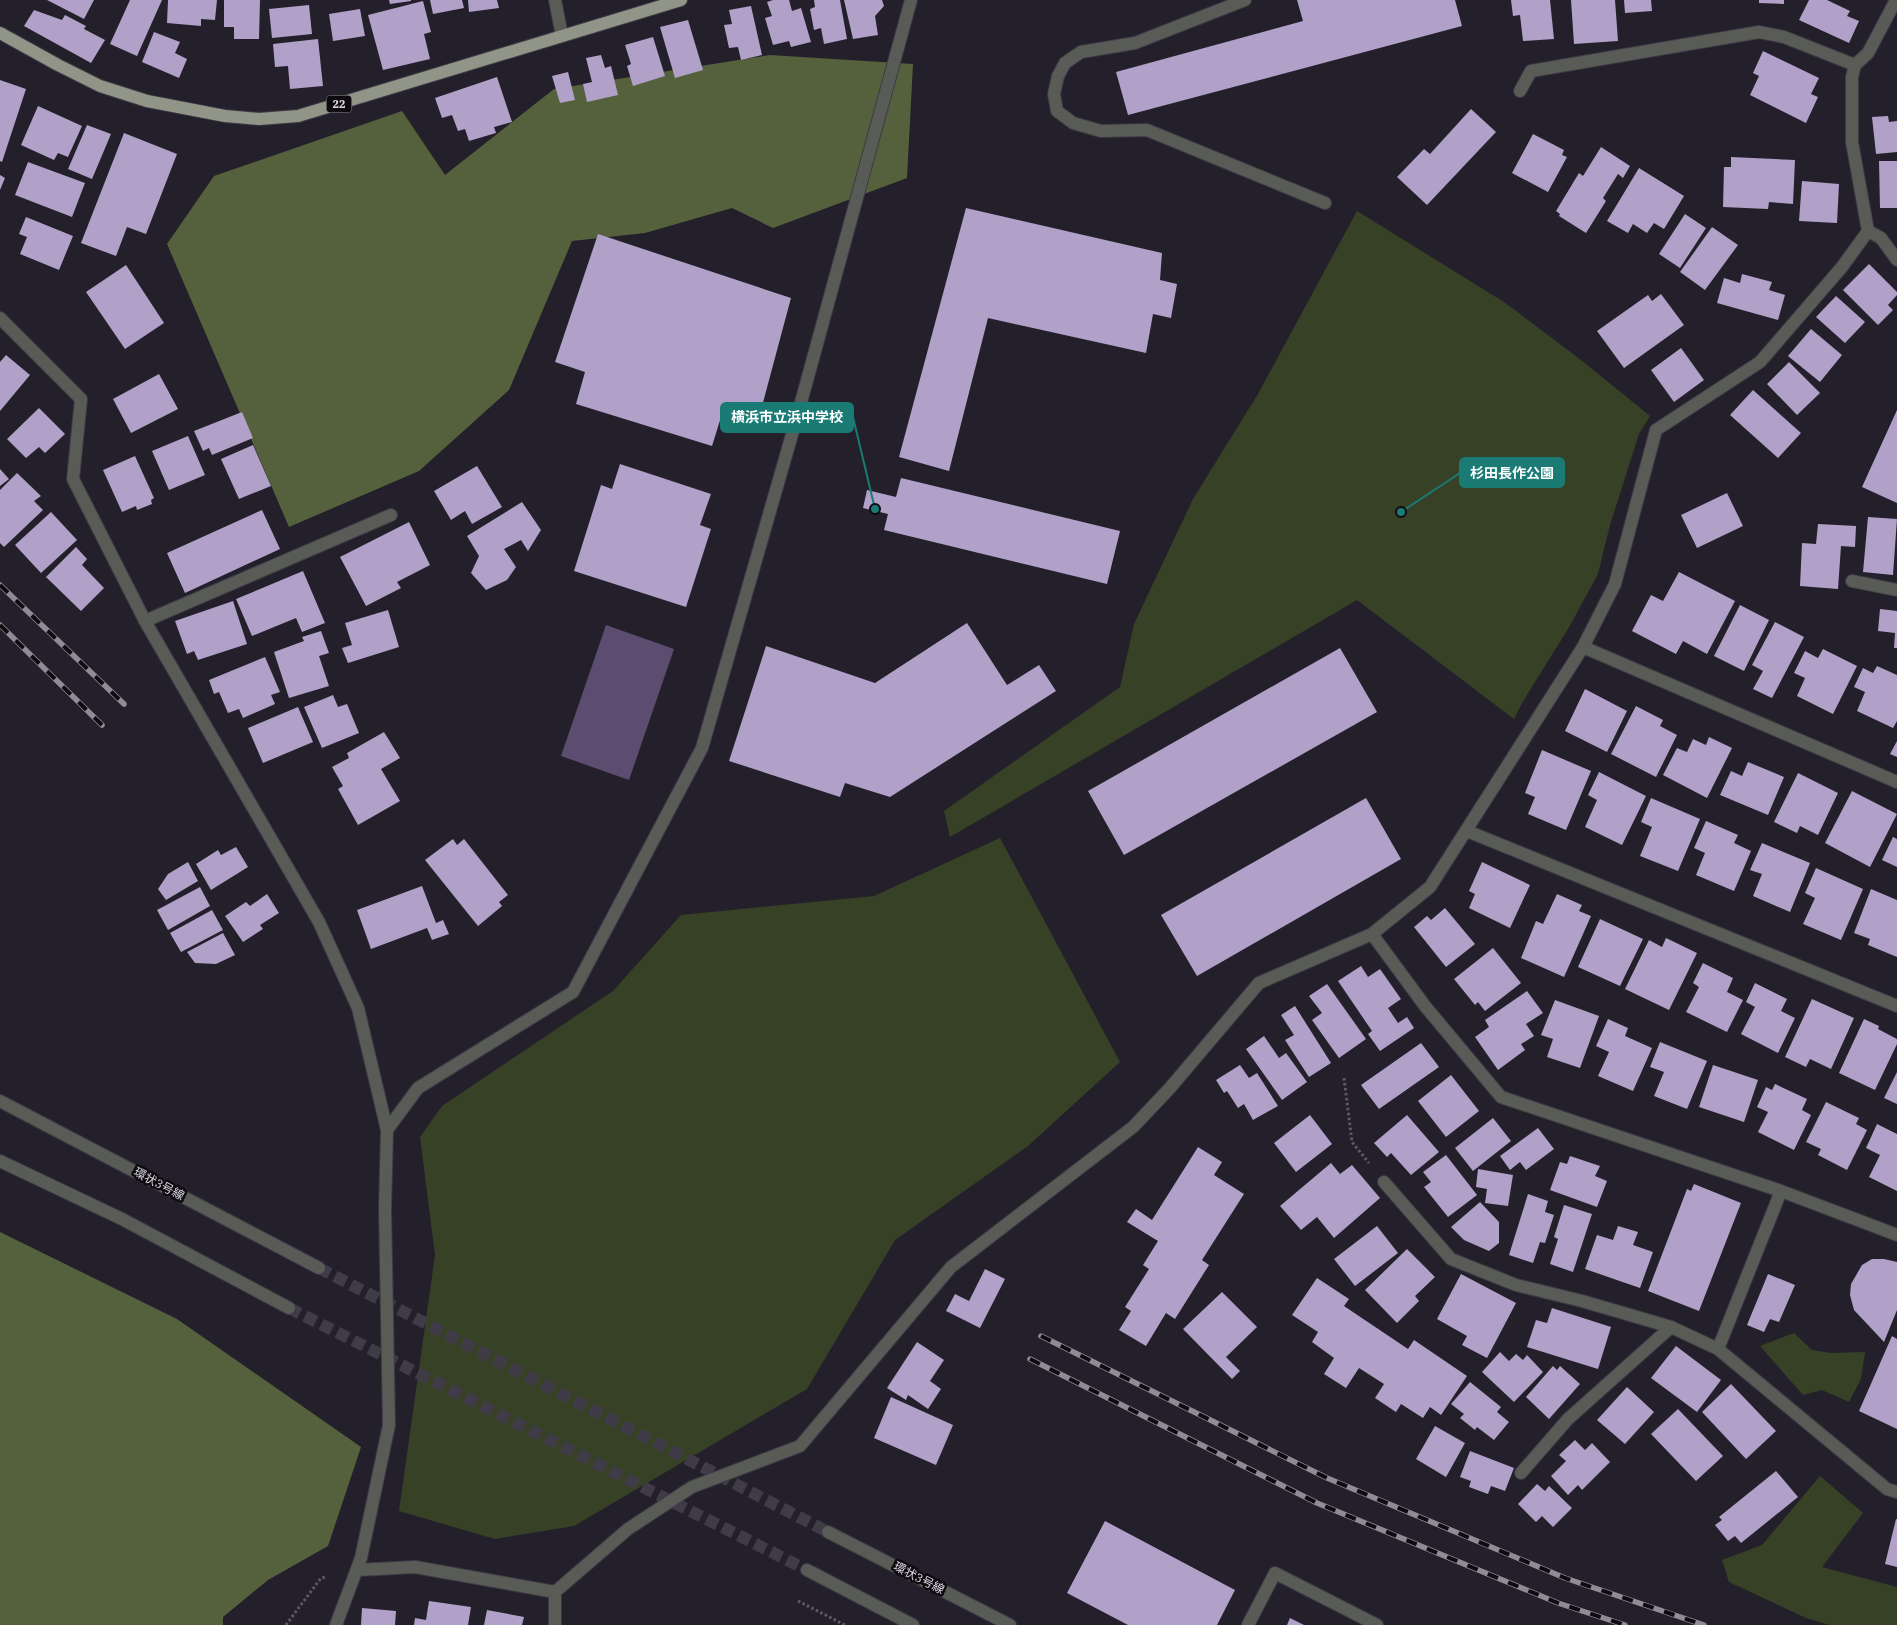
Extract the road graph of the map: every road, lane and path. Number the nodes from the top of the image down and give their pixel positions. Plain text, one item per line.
1 (555, 0) edge
2 (682, 0) edge
3 (911, 0) edge
4 (1245, 0) edge
5 (1896, 0) edge
6 (0, 33) edge
7 (562, 36) junction
8 (1856, 65) junction
9 (1520, 91) dead end
10 (1325, 203) dead end
11 (1868, 231) junction
12 (1897, 260) edge
13 (0, 318) edge
14 (391, 515) dead end
15 (1852, 580) dead end
16 (1897, 590) edge
17 (145, 621) junction
18 (1583, 647) junction
19 (1897, 782) edge
20 (1467, 831) junction
21 (1372, 934) junction
22 (1897, 1006) edge
23 (1344, 1078) dead end
24 (0, 1101) edge
25 (387, 1130) junction
26 (0, 1161) edge
27 (1384, 1182) joint
28 (1781, 1191) junction
29 (1897, 1235) edge
30 (319, 1268) tunnel mouth
31 (289, 1308) tunnel mouth
32 (1672, 1327) junction
33 (1718, 1349) junction
34 (1521, 1473) dead end
35 (1897, 1492) edge
36 (828, 1532) tunnel mouth
37 (357, 1570) junction
38 (808, 1570) tunnel mouth
39 (555, 1592) junction
40 (798, 1601) dead end
41 (286, 1625) edge
42 (336, 1625) edge
43 (554, 1625) edge
44 (845, 1625) edge
45 (913, 1625) edge
46 (1010, 1625) edge
47 (1248, 1625) edge
48 (1377, 1625) edge

1 - 7 street
2 - 7 main road, 22
3 - 25 street
4 - 10 street
5 - 8 street
6 - 7 main road, 22
8 - 9 street
8 - 11 street
11 - 12 street
11 - 18 street
13 - 17 street
14 - 17 street
15 - 16 street
17 - 25 street
18 - 19 street
18 - 20 street
20 - 21 street
20 - 22 street
21 - 28 street
21 - 39 street
23 - 27 path
24 - 30 street, 環状3号線
25 - 37 street
26 - 31 street
27 - 32 street
28 - 29 street
28 - 33 street
32 - 33 street
32 - 34 street
33 - 35 street
36 - 46 street, 環状3号線
37 - 39 street
37 - 41 path
37 - 42 street
38 - 45 street
39 - 43 street
40 - 44 path
47 - 48 street

